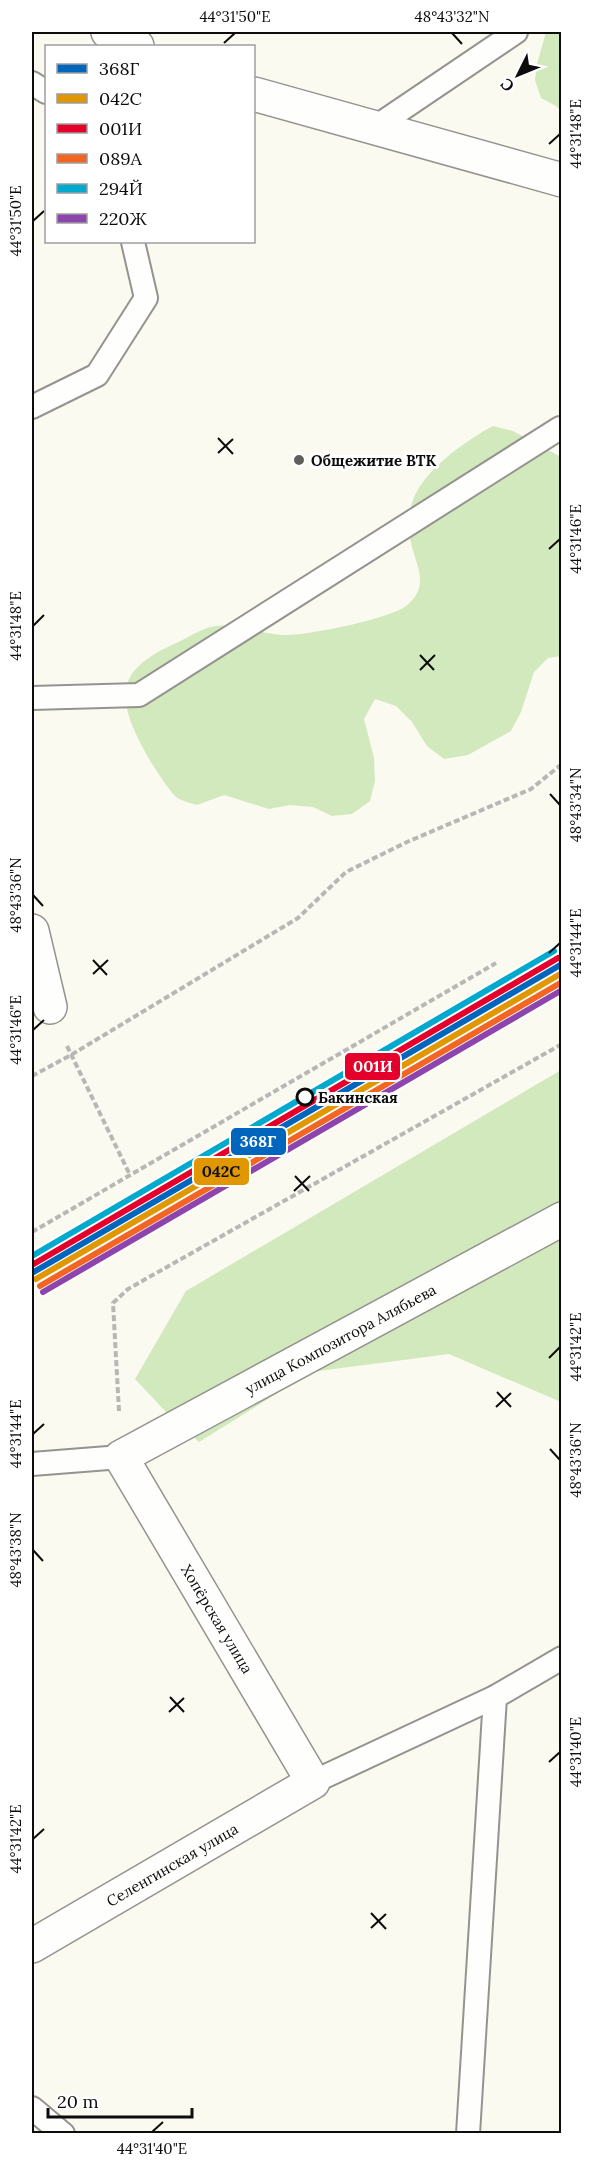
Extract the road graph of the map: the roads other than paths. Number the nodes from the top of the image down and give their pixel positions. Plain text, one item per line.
1 (108, 32) edge
2 (516, 32) edge
3 (135, 45) edge
4 (32, 82) edge
5 (45, 91) edge
6 (255, 94) edge
7 (374, 128) junction
8 (561, 180) edge
9 (133, 243) edge
10 (32, 407) edge
11 (560, 428) dead end
12 (32, 698) edge
13 (32, 932) edge
14 (50, 1007) dead end
15 (561, 1219) edge
16 (121, 1457) junction
17 (32, 1464) edge
18 (561, 1658) edge
19 (495, 1697) junction
20 (313, 1782) junction
21 (32, 1946) edge
22 (32, 2108) edge
23 (63, 2133) edge
24 (468, 2133) edge

1 - 3 street
2 - 7 lane
4 - 5 lane
6 - 7 street
7 - 8 street
9 - 10 lane
11 - 12 lane
13 - 14 street
15 - 16 street, улица Композитора Алябьева
16 - 17 lane
16 - 20 street, Хопёрская улица
18 - 19 lane
19 - 20 lane
19 - 24 lane
20 - 21 street, Селенгинская улица
22 - 23 lane

